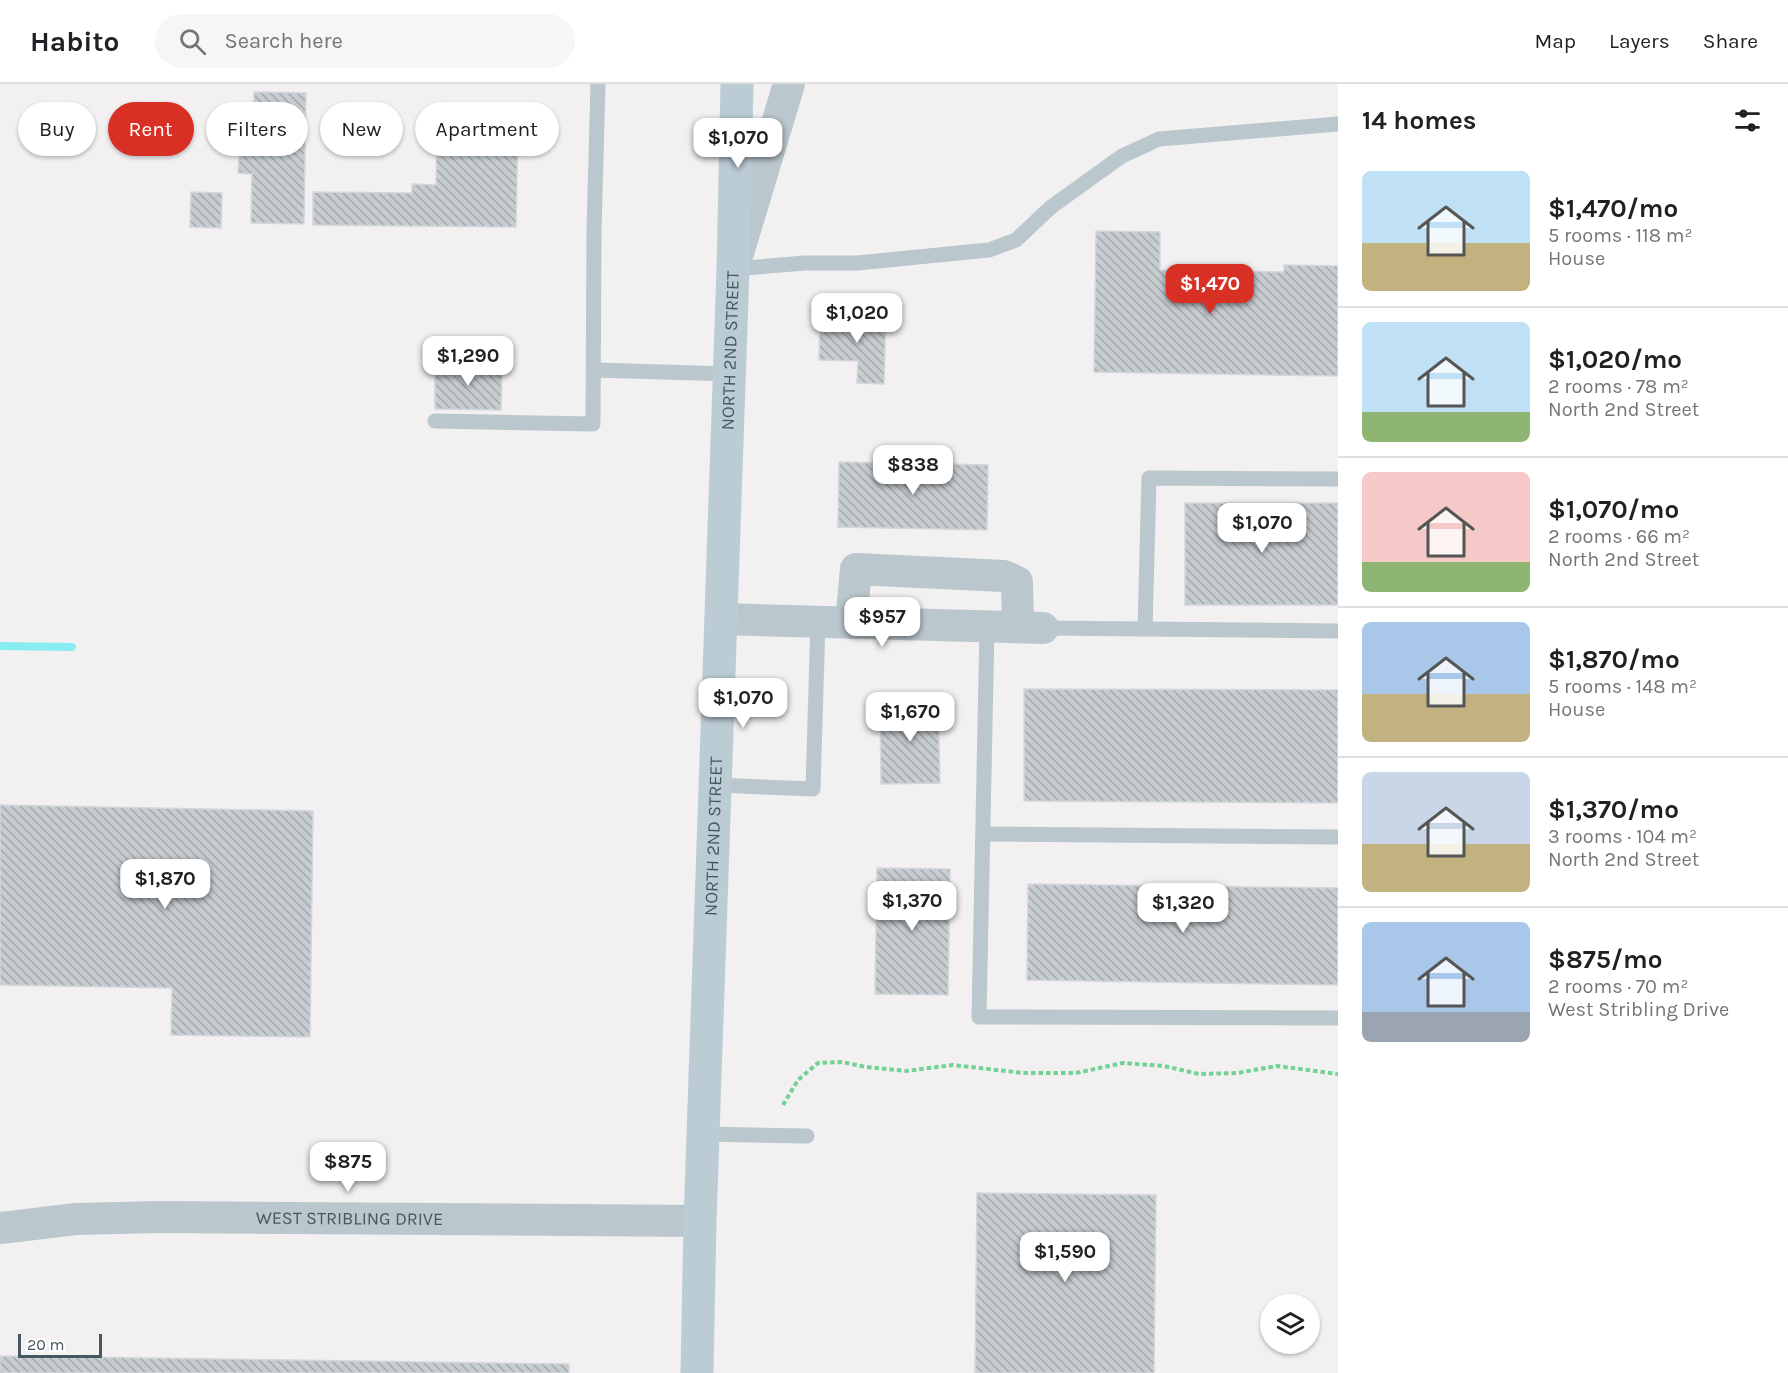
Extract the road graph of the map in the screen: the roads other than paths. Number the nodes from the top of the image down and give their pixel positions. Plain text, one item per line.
1 (598, 84) edge
2 (737, 84) edge
3 (789, 84) edge
4 (1338, 124) edge
5 (734, 269) junction
6 (594, 370) junction
7 (730, 374) junction
8 (435, 421) dead end
9 (1338, 479) edge
10 (722, 619) junction
11 (818, 621) junction
12 (851, 623) junction
13 (987, 627) junction
14 (1031, 628) junction
15 (1145, 629) junction
16 (1338, 631) edge
17 (716, 785) junction
18 (983, 834) junction
19 (1338, 837) edge
20 (1338, 1018) edge
21 (703, 1134) junction
22 (807, 1136) dead end
23 (700, 1221) junction
24 (0, 1228) edge
25 (697, 1373) edge

1 - 6 lane
2 - 5 main road, NORTH 2ND STREET
3 - 5 street
4 - 5 lane
5 - 7 main road, NORTH 2ND STREET
6 - 7 lane
6 - 8 lane
7 - 10 main road, NORTH 2ND STREET
9 - 15 lane
10 - 11 street
10 - 17 main road, NORTH 2ND STREET
11 - 12 street
11 - 17 lane
12 - 13 street
12 - 14 street
13 - 14 street
13 - 18 lane
14 - 15 lane
15 - 16 lane
17 - 21 main road, NORTH 2ND STREET
18 - 19 lane
18 - 20 lane
21 - 22 lane
21 - 23 main road, NORTH 2ND STREET
23 - 24 street, WEST STRIBLING DRIVE
23 - 25 main road, NORTH 2ND STREET

